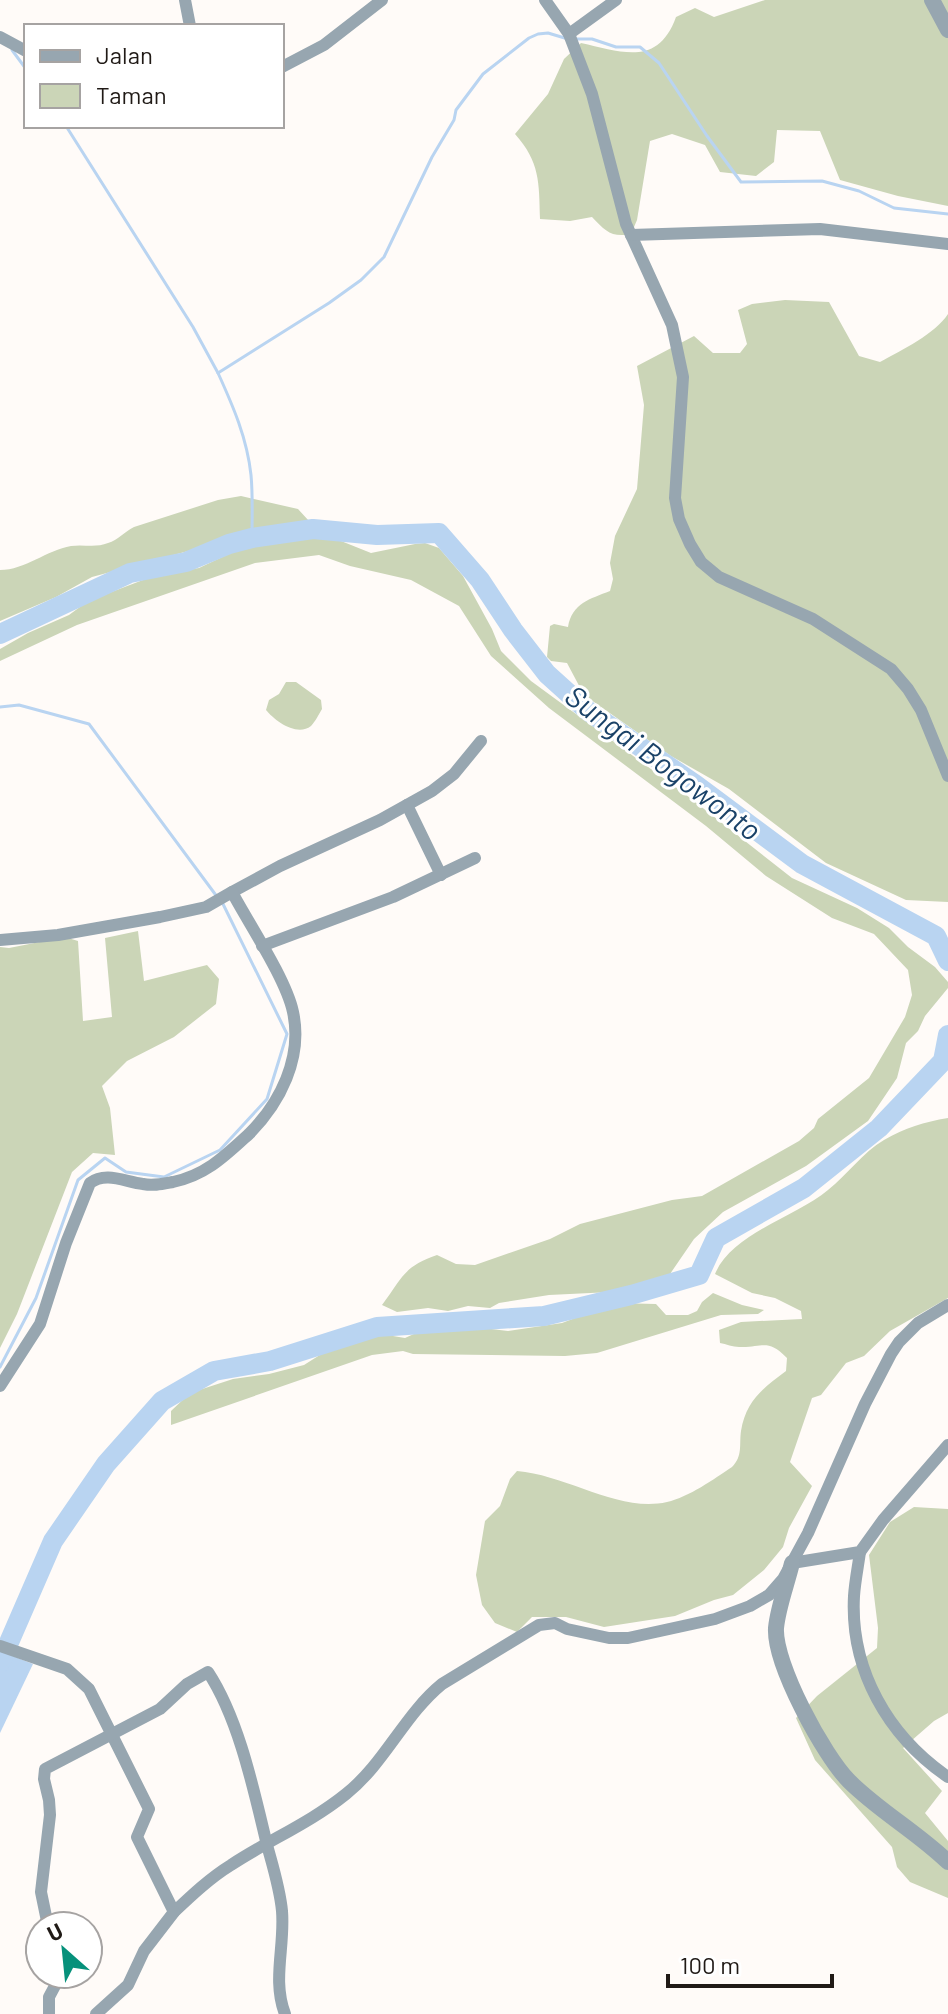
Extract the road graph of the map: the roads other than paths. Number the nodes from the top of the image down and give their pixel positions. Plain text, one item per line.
1 (185, 0) edge
2 (382, 0) edge
3 (545, 0) edge
4 (616, 0) edge
5 (932, 0) edge
6 (190, 24) edge
7 (948, 30) edge
8 (571, 39) junction
9 (4, 40) edge
10 (24, 50) edge
11 (284, 66) edge
12 (631, 235) junction
13 (948, 244) edge
14 (481, 741) dead end
15 (948, 776) edge
16 (407, 805) junction
17 (475, 858) dead end
18 (441, 875) junction
19 (229, 894) junction
20 (0, 940) edge
21 (262, 946) junction
22 (948, 1305) edge
23 (0, 1386) edge
24 (948, 1445) edge
25 (860, 1552) junction
26 (797, 1563) junction
27 (0, 1646) edge
28 (113, 1735) junction
29 (948, 1777) edge
30 (267, 1843) junction
31 (948, 1862) edge
32 (45, 1910) edge
33 (174, 1912) junction
34 (53, 1990) edge
35 (49, 2014) edge
36 (96, 2014) edge
37 (285, 2014) edge

1 - 6 street
2 - 11 street
3 - 8 street
4 - 8 street
5 - 7 street
8 - 12 street
9 - 10 street
12 - 13 street
12 - 15 street
14 - 16 street
16 - 18 street
16 - 19 street
17 - 18 street
18 - 21 street
19 - 20 street
19 - 21 street
21 - 23 street
22 - 26 street
24 - 25 street
25 - 26 street
25 - 29 street
26 - 30 street
26 - 31 street
27 - 28 street
28 - 30 street
28 - 32 street
28 - 33 street
30 - 33 street
30 - 37 street
33 - 36 street
34 - 35 street

